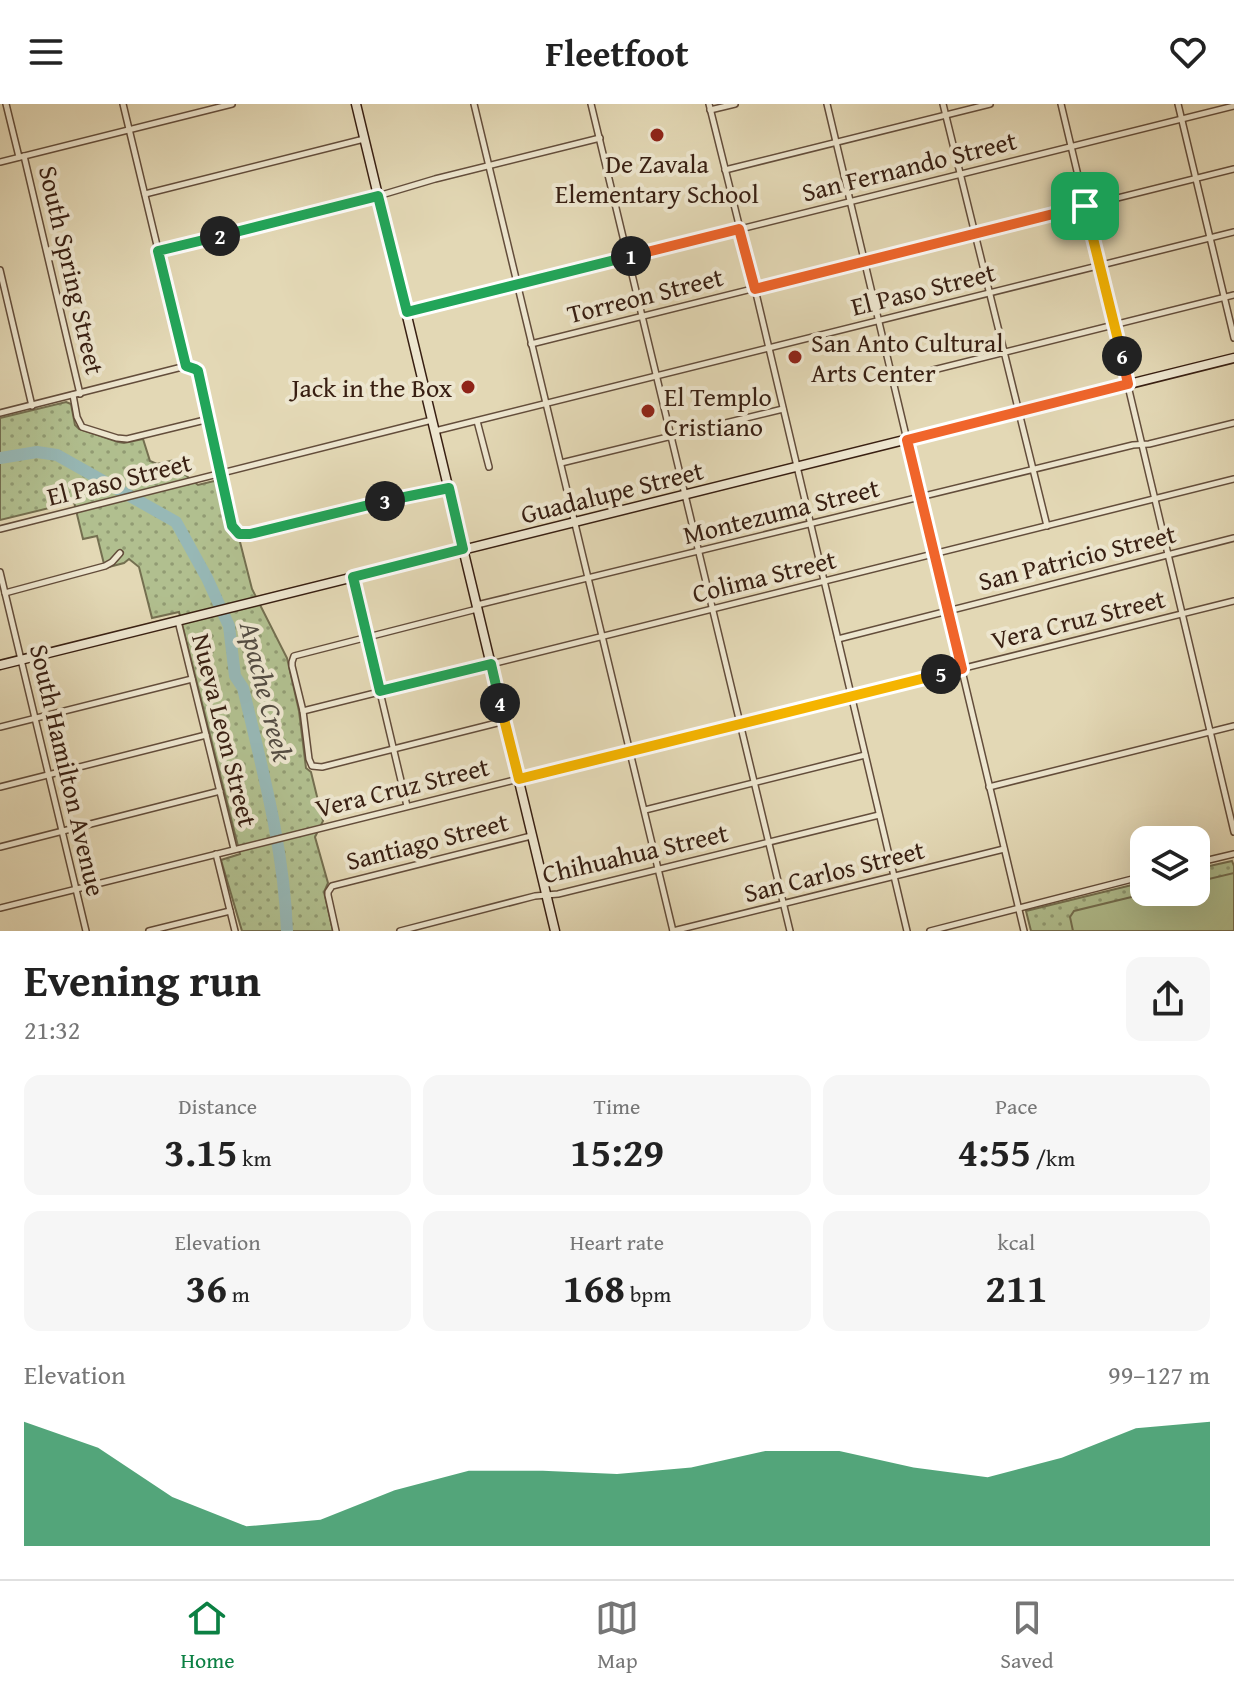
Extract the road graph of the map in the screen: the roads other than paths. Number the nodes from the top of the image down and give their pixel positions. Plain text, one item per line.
1 (6, 104) edge
2 (123, 104) edge
3 (232, 104) edge
4 (356, 104) edge
5 (474, 104) edge
6 (591, 104) edge
7 (735, 104) edge
8 (827, 104) edge
9 (943, 104) edge
10 (990, 104) edge
11 (1061, 104) edge
12 (1178, 104) edge
13 (1234, 106) edge
14 (709, 107) edge
15 (946, 115) junction
16 (1182, 119) junction
17 (129, 130) junction
18 (600, 138) junction
19 (364, 139) junction
20 (835, 141) junction
21 (1071, 146) junction
22 (21, 157) junction
23 (0, 162) edge
24 (490, 166) junction
25 (725, 168) junction
26 (1234, 169) edge
27 (960, 174) junction
28 (1196, 178) junction
29 (145, 194) junction
30 (378, 196) junction
31 (850, 201) junction
32 (1085, 206) junction
33 (739, 229) junction
34 (1234, 232) edge
35 (975, 233) junction
36 (1210, 238) junction
37 (158, 251) junction
38 (628, 256) junction
39 (864, 261) junction
40 (1100, 265) junction
41 (0, 270) edge
42 (518, 284) junction
43 (755, 289) junction
44 (989, 293) junction
45 (1234, 295) edge
46 (1224, 297) junction
47 (407, 312) junction
48 (642, 317) junction
49 (878, 321) junction
50 (1114, 325) junction
51 (1234, 338) edge
52 (531, 344) junction
53 (768, 348) junction
54 (1004, 353) junction
55 (1234, 359) edge
56 (186, 366) junction
57 (657, 376) junction
58 (893, 380) junction
59 (1128, 384) junction
60 (77, 394) junction
61 (546, 403) junction
62 (32, 406) junction
63 (783, 409) junction
64 (1018, 412) junction
65 (0, 413) edge
66 (209, 419) junction
67 (433, 419) junction
68 (477, 421) junction
69 (1234, 423) edge
70 (435, 431) junction
71 (671, 436) junction
72 (907, 440) junction
73 (1142, 444) junction
74 (561, 463) junction
75 (489, 467) dead end
76 (797, 467) junction
77 (1031, 469) junction
78 (221, 474) junction
79 (1234, 479) edge
80 (449, 488) junction
81 (686, 494) junction
82 (921, 497) junction
83 (1156, 499) junction
84 (575, 522) junction
85 (810, 524) junction
86 (1047, 527) junction
87 (0, 529) edge
88 (1234, 538) edge
89 (463, 549) junction
90 (699, 552) junction
91 (120, 553) dead end
92 (935, 554) junction
93 (1169, 554) junction
94 (0, 572) edge
95 (353, 577) junction
96 (589, 579) junction
97 (824, 582) junction
98 (5, 593) junction
99 (1234, 601) edge
100 (4, 602) edge
101 (477, 607) junction
102 (713, 609) junction
103 (948, 611) junction
104 (1183, 614) junction
105 (178, 621) junction
106 (367, 636) junction
107 (603, 636) junction
108 (838, 639) junction
109 (21, 660) junction
110 (491, 664) junction
111 (0, 665) edge
112 (962, 669) junction
113 (192, 679) junction
114 (380, 691) junction
115 (851, 696) junction
116 (303, 711) junction
117 (35, 718) junction
118 (505, 721) junction
119 (740, 724) junction
120 (1234, 726) edge
121 (0, 727) edge
122 (1209, 732) junction
123 (206, 735) junction
124 (394, 749) junction
125 (630, 751) junction
126 (865, 755) junction
127 (48, 775) junction
128 (519, 779) junction
129 (755, 783) junction
130 (0, 787) edge
131 (989, 787) junction
132 (220, 791) junction
133 (407, 806) junction
134 (644, 810) junction
135 (879, 815) junction
136 (62, 831) junction
137 (1234, 832) edge
138 (532, 835) junction
139 (769, 843) junction
140 (0, 847) edge
141 (234, 849) junction
142 (1004, 849) junction
143 (216, 854) junction
144 (1234, 854) edge
145 (1210, 860) edge
146 (659, 871) junction
147 (894, 876) junction
148 (1130, 880) edge
149 (76, 889) junction
150 (547, 895) junction
151 (783, 904) junction
152 (0, 908) edge
153 (1019, 908) junction
154 (230, 911) junction
155 (86, 931) edge
156 (149, 931) edge
157 (235, 931) edge
158 (336, 931) edge
159 (400, 931) edge
160 (555, 931) edge
161 (673, 931) edge
162 (790, 931) edge
163 (907, 931) edge
164 (930, 931) edge
165 (1024, 931) edge

1 - 22 street, South Spring Street
2 - 17 street
3 - 17 street
4 - 19 main road
5 - 24 street
6 - 18 street
7 - 14 street
8 - 20 street
9 - 15 street
10 - 15 street
11 - 21 street
12 - 16 street
13 - 16 street, San Fernando Street
14 - 25 street
15 - 20 street
15 - 27 street
16 - 21 street, San Fernando Street
16 - 28 street
17 - 22 street
17 - 29 street
18 - 24 street
18 - 38 street
19 - 29 street
19 - 30 main road
20 - 25 street
20 - 31 street
21 - 27 street, San Fernando Street
21 - 32 street
22 - 23 street
22 - 60 street, South Spring Street
24 - 30 street
24 - 42 street
25 - 33 street
26 - 28 street, Torreon Street
27 - 31 street, San Fernando Street
27 - 35 street
28 - 32 street, Torreon Street
28 - 36 street
29 - 37 street
30 - 37 street
30 - 47 main road
31 - 33 street, San Fernando Street
31 - 39 street
32 - 35 street, Torreon Street
32 - 40 street
33 - 38 street, San Fernando Street
33 - 43 street
34 - 36 street, El Paso Street
35 - 39 street, Torreon Street
35 - 44 street
36 - 40 street, El Paso Street
36 - 46 street
37 - 56 street
38 - 42 street, San Fernando Street
38 - 48 street
39 - 43 street, Torreon Street
39 - 49 street
40 - 44 street, El Paso Street
40 - 50 street
41 - 62 street
42 - 47 street, San Fernando Street
42 - 52 street
43 - 48 street, Torreon Street
43 - 53 street
44 - 49 street, El Paso Street
44 - 54 street
45 - 46 street
46 - 50 street
46 - 51 street
47 - 67 main road
48 - 52 street, Torreon Street
48 - 57 street
49 - 53 street, El Paso Street
49 - 58 street
50 - 54 street
50 - 59 street
52 - 61 street
53 - 57 street, El Paso Street
53 - 63 street
54 - 58 street
54 - 64 street
55 - 59 main road, Guadalupe Street
56 - 60 street
56 - 66 street
57 - 61 street, El Paso Street
57 - 71 street
58 - 72 street
59 - 64 main road, Guadalupe Street
59 - 73 street
60 - 62 street
60 - 66 street, South Spring Street
61 - 68 street, El Paso Street
61 - 74 street
62 - 65 street
63 - 71 street
63 - 76 street
64 - 72 main road, Guadalupe Street
64 - 77 street
66 - 78 street
67 - 70 main road
67 - 78 street, El Paso Street
68 - 70 street, El Paso Street
68 - 75 street
69 - 73 street, Montezuma Street
70 - 80 main road
71 - 74 street
71 - 81 street
72 - 76 main road, Guadalupe Street
72 - 82 street
73 - 77 street, Montezuma Street
73 - 83 street
74 - 84 street
76 - 81 main road, Guadalupe Street
76 - 85 street
77 - 82 street, Montezuma Street
77 - 86 street
78 - 80 street
78 - 87 street, El Paso Street
79 - 83 street, Colima Street
80 - 89 main road
81 - 84 main road, Guadalupe Street
81 - 90 street
82 - 85 street, Montezuma Street
82 - 92 street
83 - 86 street, Colima Street
83 - 93 street
84 - 89 main road, Guadalupe Street
84 - 96 street
85 - 90 street, Montezuma Street
85 - 97 street
86 - 92 street, Colima Street
88 - 93 street, San Patricio Street
89 - 95 main road, Guadalupe Street
89 - 101 main road
90 - 96 street, Montezuma Street
90 - 102 street
91 - 98 street
92 - 97 street, Colima Street
92 - 103 street
93 - 103 street, San Patricio Street
93 - 104 street
94 - 98 street, South Hamilton Avenue
95 - 105 main road, Guadalupe Street
95 - 106 street
96 - 101 street, Montezuma Street
96 - 107 street
97 - 102 street, Colima Street
97 - 108 street
98 - 100 street, South Hamilton Avenue
99 - 104 street, Vera Cruz Street
100 - 109 street, South Hamilton Avenue
101 - 106 street, Montezuma Street
101 - 110 main road
102 - 107 street, Colima Street
102 - 119 street
103 - 108 street, San Patricio Street
103 - 112 street
104 - 112 street, Vera Cruz Street
104 - 122 street
105 - 109 main road, Guadalupe Street
105 - 113 street, Nueva Leon Street
106 - 114 street
106 - 116 street, Montezuma Street
107 - 110 street, Colima Street
107 - 125 street
108 - 115 street
109 - 111 main road, Guadalupe Street
109 - 117 street, South Hamilton Avenue
110 - 114 street, Colima Street
110 - 118 main road
112 - 115 street, Vera Cruz Street
112 - 131 street
113 - 117 street
113 - 123 street, Nueva Leon Street
114 - 116 street, Colima Street
114 - 124 street
115 - 119 street, Vera Cruz Street
115 - 126 street
116 - 124 street
117 - 121 street
117 - 127 street, South Hamilton Avenue
118 - 124 street
118 - 128 main road
119 - 125 street, Vera Cruz Street
119 - 129 street
120 - 122 street
122 - 131 street
122 - 137 street
123 - 127 street
123 - 132 street, Nueva Leon Street
124 - 133 street
125 - 128 street, Vera Cruz Street
125 - 134 street
126 - 129 street
126 - 135 street
127 - 130 street
127 - 136 street, South Hamilton Avenue
128 - 133 street, Vera Cruz Street
128 - 138 main road
129 - 134 street
129 - 139 street
131 - 142 street
132 - 136 street
132 - 141 street, Nueva Leon Street
133 - 141 street, Vera Cruz Street
134 - 146 street
135 - 139 street, Chihuahua Street
135 - 147 street
136 - 140 street
136 - 149 street, South Hamilton Avenue
138 - 150 main road
138 - 158 street, Santiago Street
139 - 146 street, Chihuahua Street
139 - 151 street
141 - 143 street, Vera Cruz Street
142 - 147 street, San Carlos Street
142 - 153 street
143 - 149 street, Vera Cruz Street
143 - 154 street
144 - 145 street
146 - 150 street, Chihuahua Street
146 - 161 street
147 - 151 street, San Carlos Street
147 - 163 street
148 - 153 street
149 - 152 street, Vera Cruz Street
149 - 155 street, South Hamilton Avenue
150 - 159 street, Chihuahua Street
150 - 160 main road
151 - 161 street, San Carlos Street
151 - 162 street
153 - 164 street
153 - 165 street
154 - 156 street
154 - 157 street

